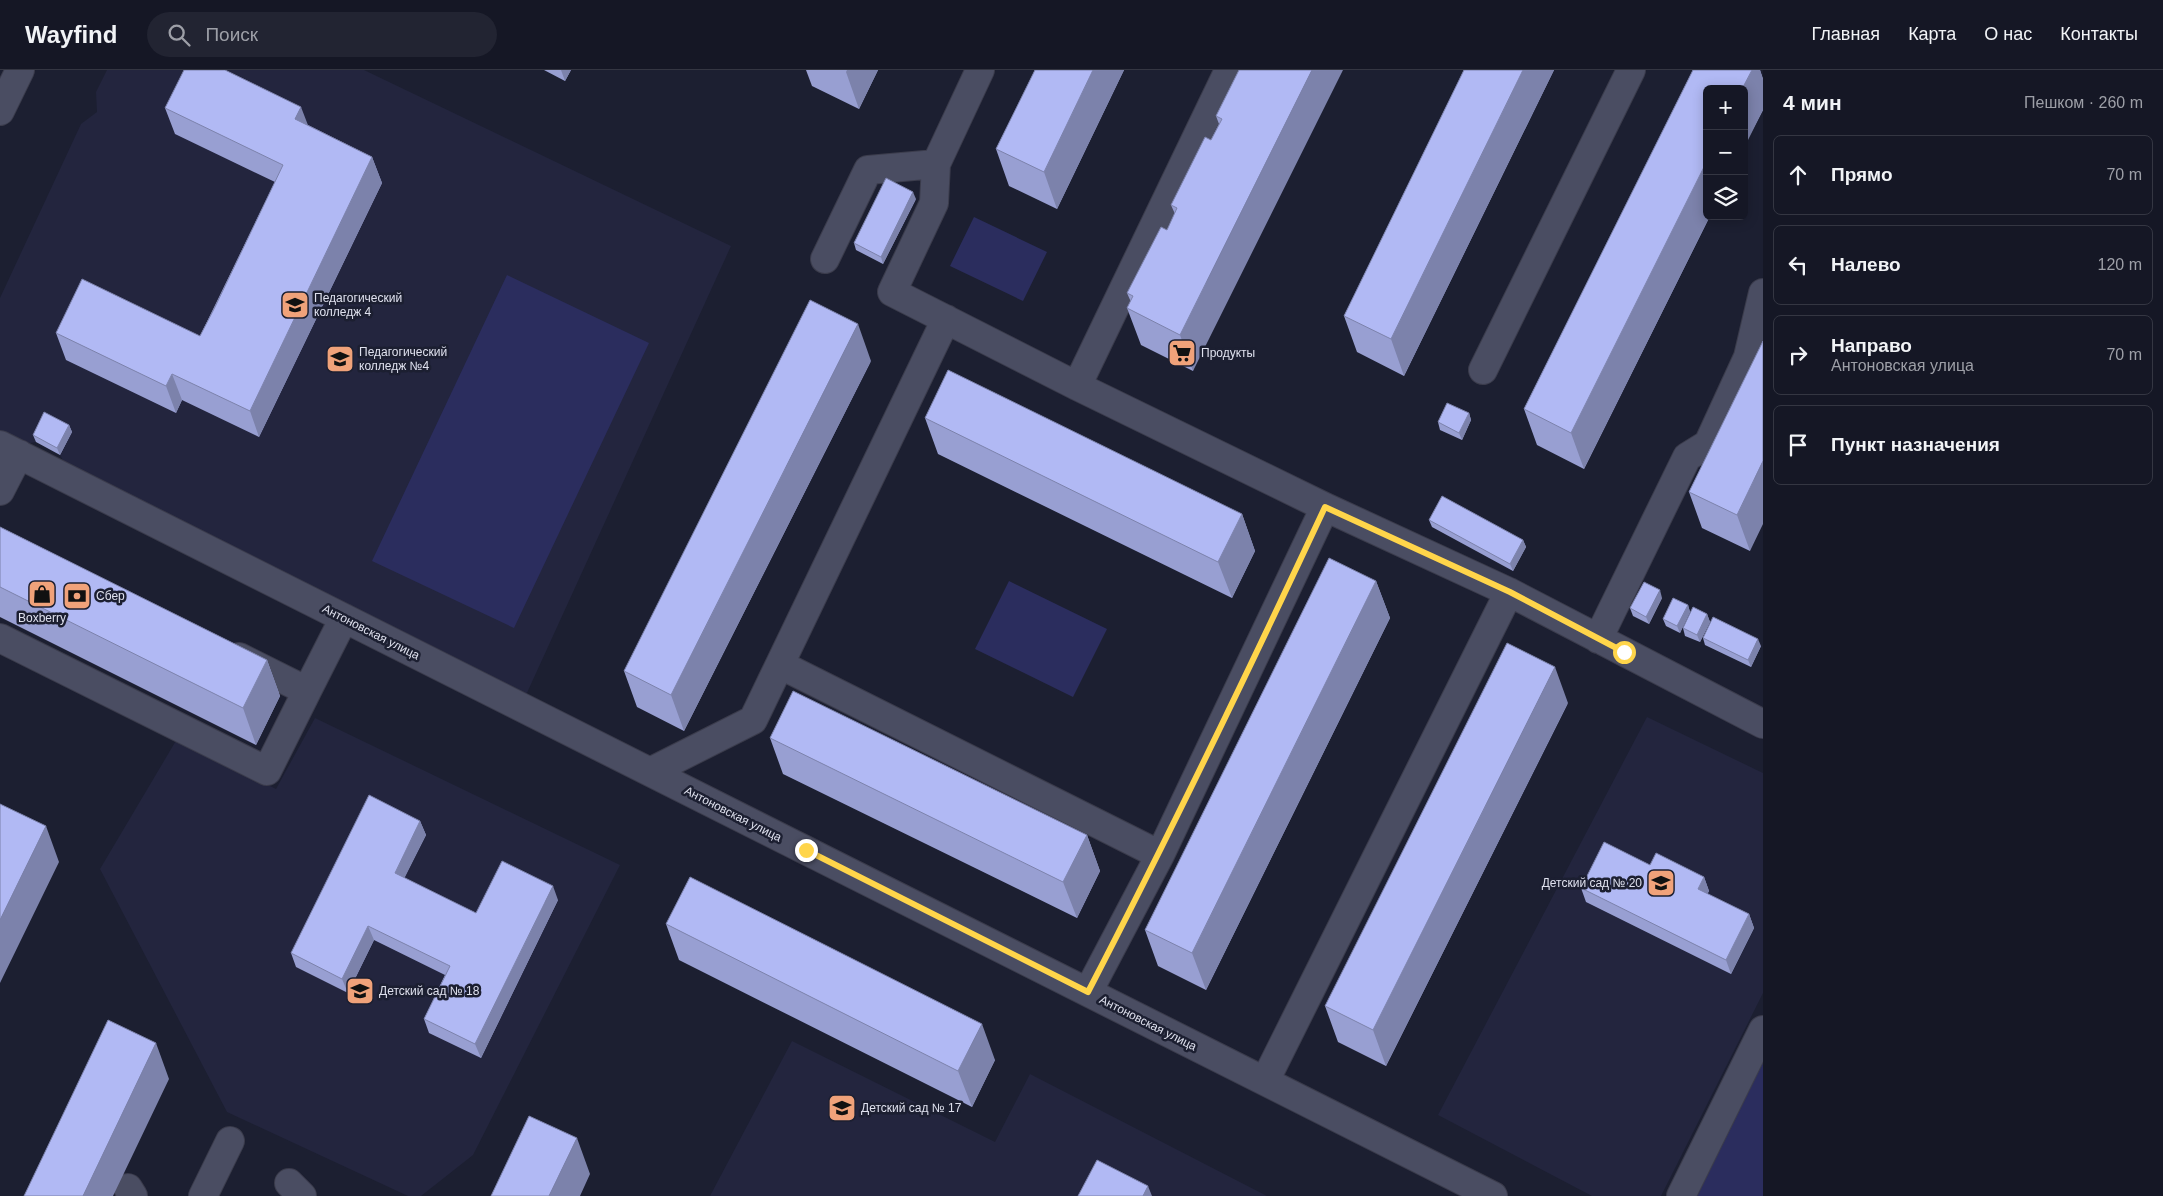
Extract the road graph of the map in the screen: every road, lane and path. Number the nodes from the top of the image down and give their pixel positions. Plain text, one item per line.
1 (20, 70) edge
2 (980, 70) edge
3 (1229, 70) edge
4 (1631, 70) edge
5 (0, 111) edge
6 (936, 164) junction
7 (825, 259) dead end
8 (1763, 293) edge
9 (946, 319) junction
10 (1483, 370) dead end
11 (1077, 386) junction
12 (9, 449) edge
13 (0, 491) edge
14 (1325, 507) junction
15 (1510, 592) junction
16 (344, 618) junction
17 (0, 638) edge
18 (1598, 638) junction
19 (219, 648) edge
20 (781, 666) junction
21 (307, 691) junction
22 (1761, 717) edge
23 (650, 772) junction
24 (1160, 855) junction
25 (1088, 992) junction
26 (1763, 1030) edge
27 (1265, 1082) junction
28 (230, 1141) dead end
29 (204, 1196) edge
30 (1493, 1196) edge
31 (1681, 1196) edge

1 - 5 street
2 - 6 street
3 - 11 street
4 - 10 street
6 - 7 street
6 - 9 street
8 - 18 street
9 - 11 street
9 - 20 street
11 - 14 street
12 - 13 street
12 - 16 street, Антоновская улица
14 - 15 street
14 - 24 street
15 - 18 street
15 - 27 street
16 - 21 street
16 - 23 street, Антоновская улица
17 - 21 street
18 - 22 street
19 - 21 street
20 - 23 street
20 - 24 street
23 - 25 street, Антоновская улица
24 - 25 street
25 - 27 street, Антоновская улица
26 - 31 street
27 - 30 street, Антоновская улица
28 - 29 street

